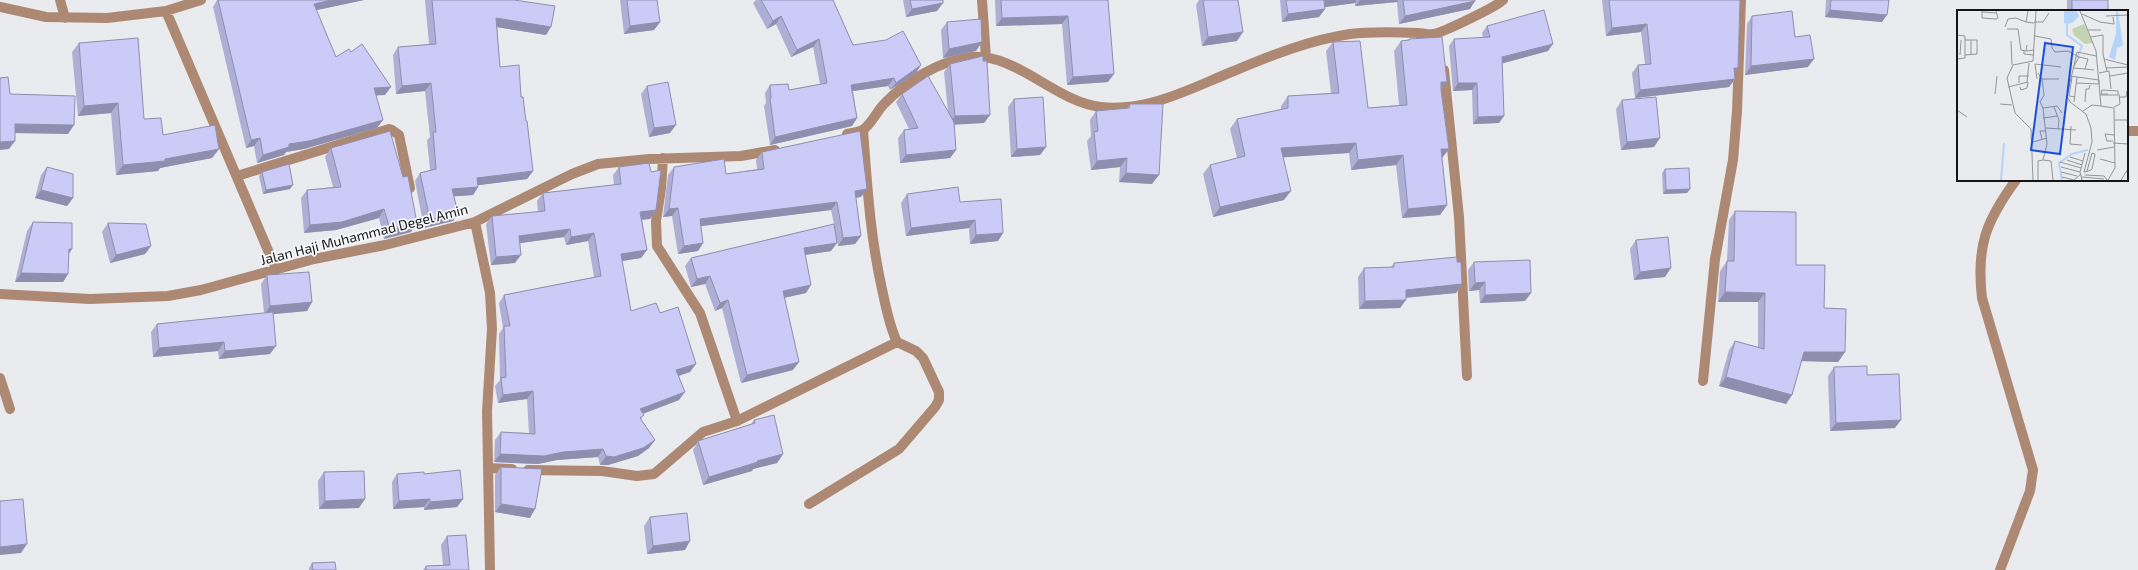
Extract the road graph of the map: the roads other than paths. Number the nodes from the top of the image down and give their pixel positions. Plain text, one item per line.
1 (60, 0) edge
2 (201, 0) edge
3 (982, 0) edge
4 (1503, 0) edge
5 (1741, 0) edge
6 (0, 7) edge
7 (166, 11) junction
8 (65, 18) junction
9 (1432, 34) junction
10 (1441, 43) edge
11 (986, 58) junction
12 (1443, 61) edge
13 (863, 130) junction
14 (840, 135) edge
15 (786, 148) edge
16 (663, 158) junction
17 (236, 176) junction
18 (2015, 181) edge
19 (412, 198) edge
20 (475, 222) junction
21 (276, 269) junction
22 (0, 294) edge
23 (897, 342) junction
24 (1467, 376) dead end
25 (0, 378) edge
26 (1703, 381) dead end
27 (10, 408) dead end
28 (737, 421) junction
29 (488, 468) junction
30 (808, 504) dead end
31 (490, 570) edge
32 (2000, 570) edge

1 - 8 street
2 - 7 street
3 - 11 street
4 - 9 street
5 - 26 street
6 - 8 street
7 - 8 street
7 - 17 street
9 - 10 street
9 - 11 street
11 - 13 street
12 - 24 street
13 - 14 street
13 - 23 street
15 - 16 street, Jalan Haji Muhammad Degel Amin
16 - 20 street, Jalan Haji Muhammad Degel Amin
16 - 28 street
17 - 19 street
17 - 21 street
18 - 32 street
20 - 21 street, Jalan Haji Muhammad Degel Amin
20 - 29 street
21 - 22 street, Jalan Haji Muhammad Degel Amin
23 - 28 street
23 - 30 street
25 - 27 street
28 - 29 street
29 - 31 street

